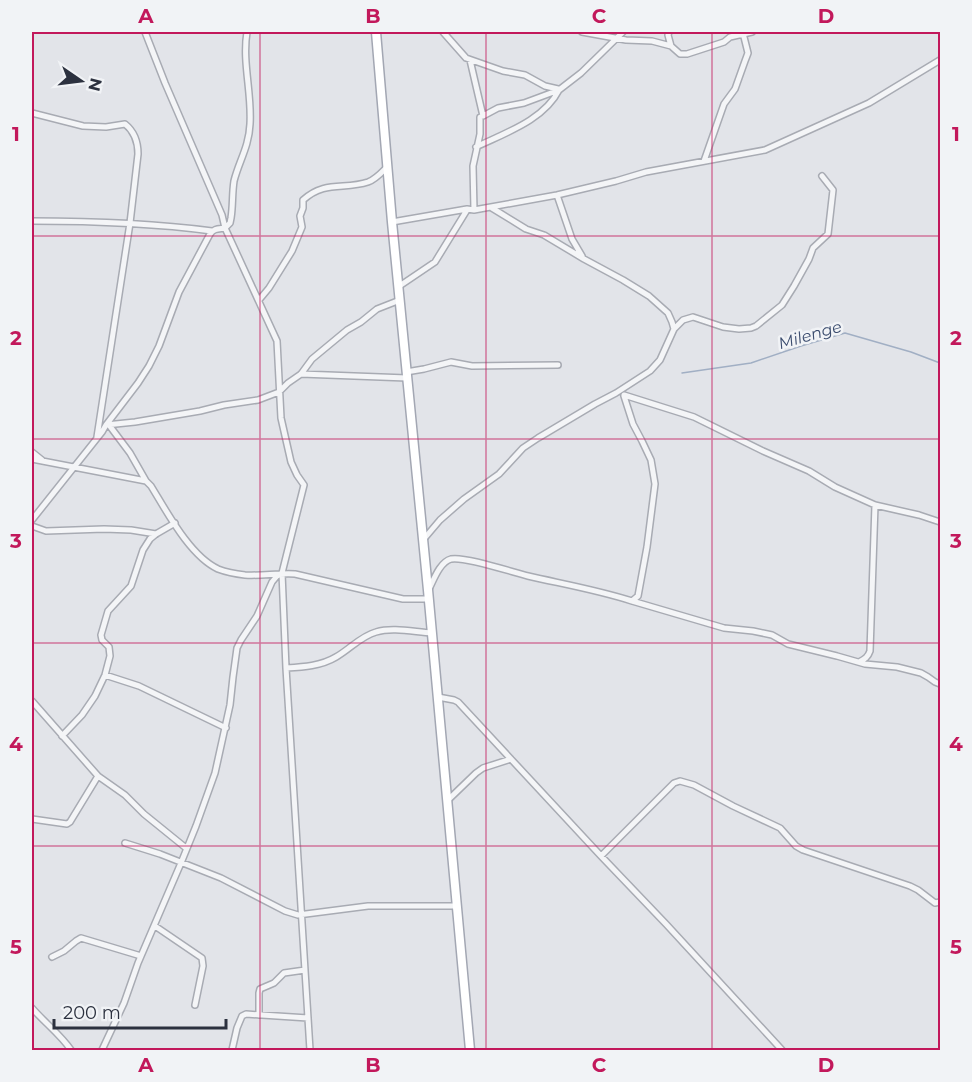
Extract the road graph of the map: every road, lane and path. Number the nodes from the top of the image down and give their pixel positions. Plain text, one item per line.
1 (145, 32) edge
2 (247, 32) edge
3 (376, 32) edge
4 (442, 32) edge
5 (582, 32) edge
6 (623, 32) edge
7 (669, 32) edge
8 (752, 32) edge
9 (743, 33) junction
10 (617, 38) junction
11 (671, 46) junction
12 (470, 60) junction
13 (940, 60) edge
14 (560, 90) junction
15 (32, 113) edge
16 (483, 116) junction
17 (476, 147) junction
18 (704, 161) junction
19 (387, 167) junction
20 (822, 176) dead end
21 (557, 195) junction
22 (491, 207) junction
23 (470, 210) junction
24 (32, 221) edge
25 (392, 222) junction
26 (130, 223) junction
27 (225, 228) junction
28 (212, 231) junction
29 (584, 259) junction
30 (398, 287) junction
31 (259, 300) junction
32 (399, 300) junction
33 (674, 329) junction
34 (558, 365) dead end
35 (301, 374) junction
36 (406, 375) junction
37 (279, 392) junction
38 (616, 393) junction
39 (624, 396) junction
40 (107, 425) junction
41 (97, 437) junction
42 (32, 452) edge
43 (32, 459) edge
44 (43, 461) junction
45 (74, 466) junction
46 (146, 481) junction
47 (875, 505) junction
48 (32, 520) edge
49 (940, 522) edge
50 (175, 523) junction
51 (32, 526) edge
52 (156, 534) junction
53 (423, 540) junction
54 (282, 573) junction
55 (428, 594) junction
56 (632, 601) junction
57 (432, 633) junction
58 (859, 662) junction
59 (286, 668) junction
60 (105, 675) junction
61 (940, 684) edge
62 (438, 697) junction
63 (32, 701) edge
64 (226, 728) junction
65 (62, 736) junction
66 (511, 759) junction
67 (98, 776) junction
68 (447, 801) junction
69 (32, 819) edge
70 (125, 843) dead end
71 (186, 848) junction
72 (601, 856) junction
73 (181, 863) junction
74 (940, 902) edge
75 (457, 906) junction
76 (301, 914) junction
77 (155, 926) junction
78 (141, 956) junction
79 (52, 957) dead end
80 (305, 970) junction
81 (195, 1005) dead end
82 (32, 1008) edge
83 (259, 1015) junction
84 (308, 1018) junction
85 (71, 1050) edge
86 (102, 1050) edge
87 (232, 1050) edge
88 (310, 1050) edge
89 (470, 1050) edge
90 (782, 1050) edge

1 - 27 street
2 - 27 street
3 - 19 main road
4 - 12 street
5 - 10 street
6 - 10 street
7 - 11 street
8 - 9 street
9 - 11 street
9 - 18 street
10 - 11 street
10 - 14 street
12 - 14 street
12 - 16 street
13 - 18 street
14 - 16 street
14 - 17 street
15 - 26 street
16 - 17 street
17 - 23 street
18 - 21 street
19 - 25 main road
19 - 31 street
20 - 33 street
21 - 22 street
21 - 29 street
22 - 23 street
22 - 29 street
23 - 25 street
23 - 30 street
24 - 26 street
25 - 30 main road
26 - 28 street
26 - 41 street
27 - 28 street
27 - 31 street
28 - 40 street
29 - 33 street
30 - 32 main road
31 - 37 street
32 - 35 street
32 - 36 main road
33 - 38 street
34 - 36 street
35 - 36 street
35 - 37 street
36 - 53 main road
37 - 40 street
37 - 54 street
38 - 39 street
38 - 53 street
39 - 47 street
39 - 56 street
40 - 41 street
40 - 46 street
41 - 45 street
42 - 44 street
43 - 44 street
44 - 45 street
45 - 46 street
45 - 48 street
46 - 50 street
47 - 49 street
47 - 58 street
50 - 52 street
50 - 54 street
51 - 52 street
52 - 60 street
53 - 55 main road
54 - 55 street
54 - 59 street
54 - 64 street
55 - 56 street
55 - 57 main road
56 - 58 street
57 - 59 street
57 - 62 main road
58 - 61 street
59 - 76 street
60 - 64 street
60 - 65 street
62 - 66 street
62 - 68 main road
63 - 65 street
64 - 71 street
65 - 67 street
66 - 68 street
66 - 72 street
67 - 69 street
67 - 71 street
68 - 75 main road
70 - 73 street
71 - 73 street
72 - 74 street
72 - 90 street
73 - 76 street
73 - 77 street
75 - 76 street
75 - 89 main road
76 - 80 street
77 - 78 street
77 - 81 street
78 - 79 street
78 - 86 street
80 - 83 street
80 - 84 street
82 - 85 street
83 - 84 street
83 - 87 street
84 - 88 street

